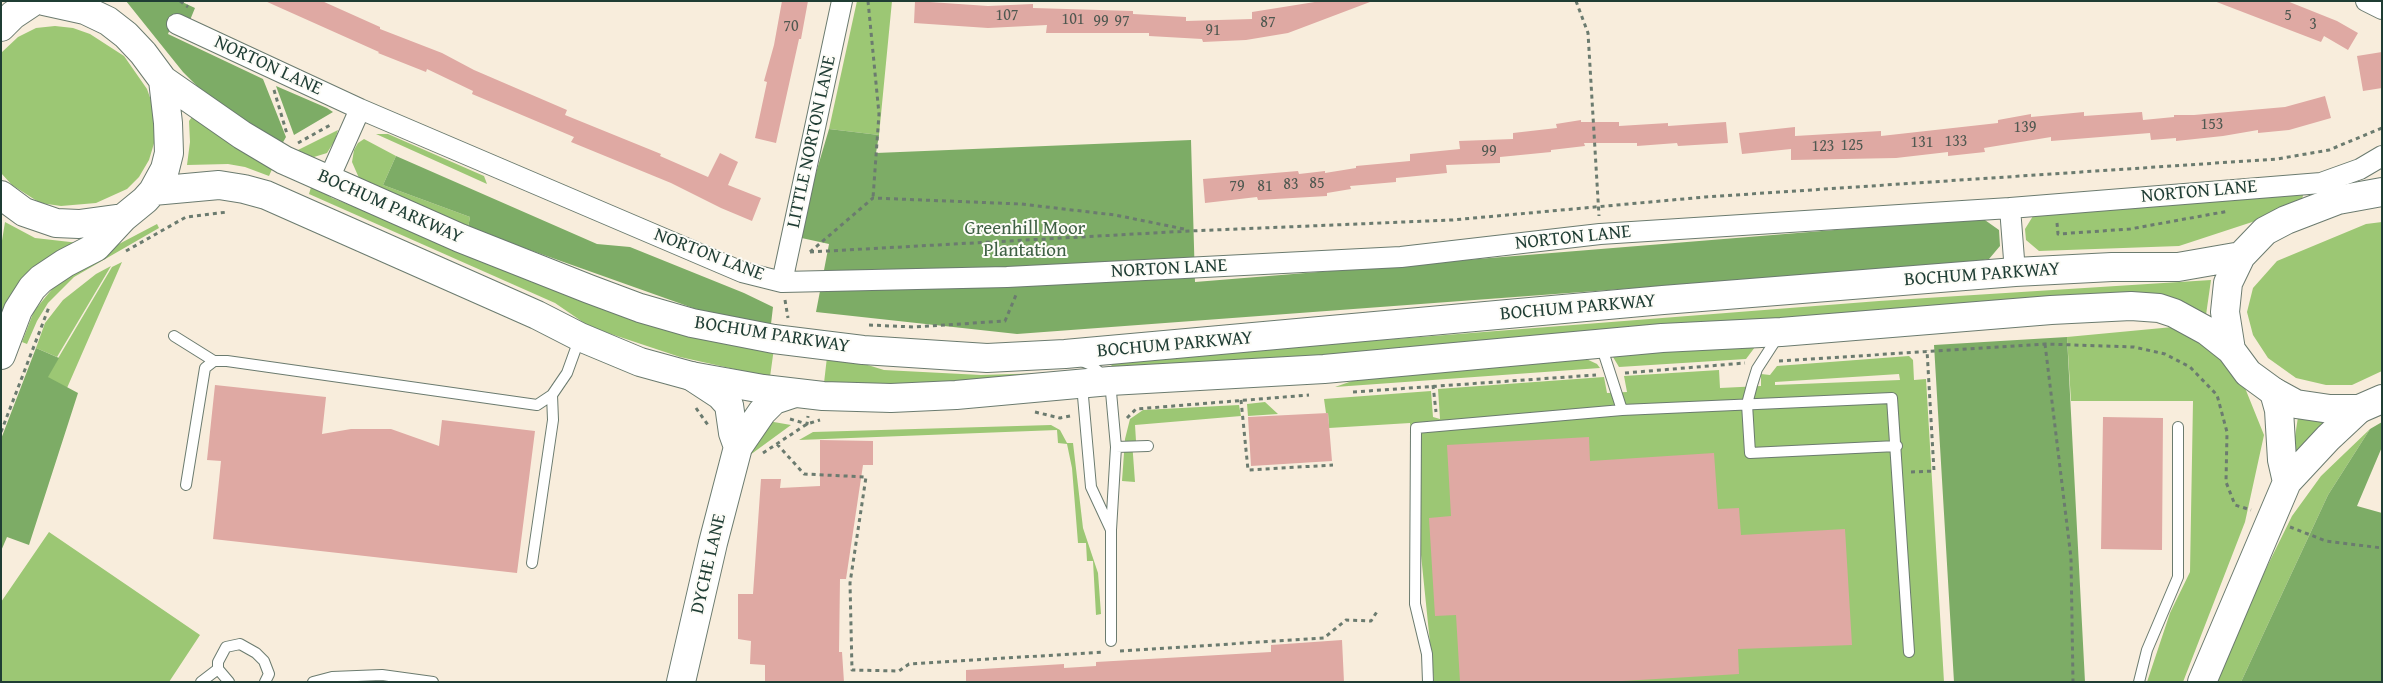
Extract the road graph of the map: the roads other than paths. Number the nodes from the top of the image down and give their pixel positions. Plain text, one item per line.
1 (44, 1) edge
2 (842, 1) edge
3 (2366, 1) edge
4 (2382, 9) edge
5 (106, 11) edge
6 (177, 24) dead end
7 (163, 80) junction
8 (360, 109) junction
9 (2382, 156) edge
10 (328, 181) junction
11 (153, 191) junction
12 (2382, 192) edge
13 (1, 195) edge
14 (2010, 208) junction
15 (123, 218) junction
16 (2241, 256) junction
17 (2015, 272) junction
18 (782, 282) junction
19 (1781, 332) junction
20 (174, 336) dead end
21 (580, 337) junction
22 (1600, 343) junction
23 (2231, 350) junction
24 (1, 355) edge
25 (214, 361) junction
26 (1096, 370) junction
27 (692, 376) junction
28 (2274, 392) junction
29 (794, 393) junction
30 (552, 395) junction
31 (1747, 404) junction
32 (2370, 404) edge
33 (1622, 410) junction
34 (2178, 427) dead end
35 (1148, 446) dead end
36 (1897, 446) junction
37 (1116, 447) junction
38 (748, 452) junction
39 (2287, 482) junction
40 (186, 485) dead end
41 (1110, 530) junction
42 (532, 563) dead end
43 (1112, 641) dead end
44 (1909, 652) dead end
45 (218, 669) junction
46 (267, 681) edge
47 (201, 682) edge
48 (229, 682) edge
49 (313, 682) edge
50 (433, 682) edge
51 (681, 682) edge
52 (1428, 682) edge
53 (2139, 682) edge
54 (2202, 682) edge

1 - 5 main road
2 - 18 street, LITTLE NORTON LANE
3 - 4 street
5 - 7 main road
6 - 8 street, NORTON LANE
7 - 10 main road, BOCHUM PARKWAY
7 - 11 main road
8 - 10 street
8 - 18 street, NORTON LANE
9 - 14 street, NORTON LANE
10 - 26 main road, BOCHUM PARKWAY
11 - 15 main road
11 - 21 main road, BOCHUM PARKWAY
12 - 16 main road
13 - 15 main road
14 - 17 street
14 - 18 street, NORTON LANE
15 - 24 main road
16 - 17 main road, BOCHUM PARKWAY
16 - 23 main road
17 - 26 main road, BOCHUM PARKWAY
19 - 22 main road, BOCHUM PARKWAY
19 - 23 main road, BOCHUM PARKWAY
19 - 31 lane
20 - 25 lane
21 - 27 main road, BOCHUM PARKWAY
21 - 30 lane
22 - 26 main road, BOCHUM PARKWAY
22 - 33 lane
23 - 28 main road
25 - 30 lane
25 - 40 lane
26 - 29 main road, BOCHUM PARKWAY
26 - 37 lane
26 - 41 lane
27 - 29 main road, BOCHUM PARKWAY
27 - 38 main road, DYCHE LANE
28 - 32 main road
28 - 39 main road
29 - 38 main road, DYCHE LANE
30 - 42 lane
31 - 33 lane
31 - 36 lane
31 - 36 lane
32 - 39 main road
33 - 52 lane
34 - 53 lane
35 - 37 lane
36 - 44 lane
37 - 41 lane
38 - 51 main road, DYCHE LANE
39 - 54 main road
41 - 43 lane
45 - 46 lane
45 - 47 lane
45 - 48 lane
49 - 50 lane

